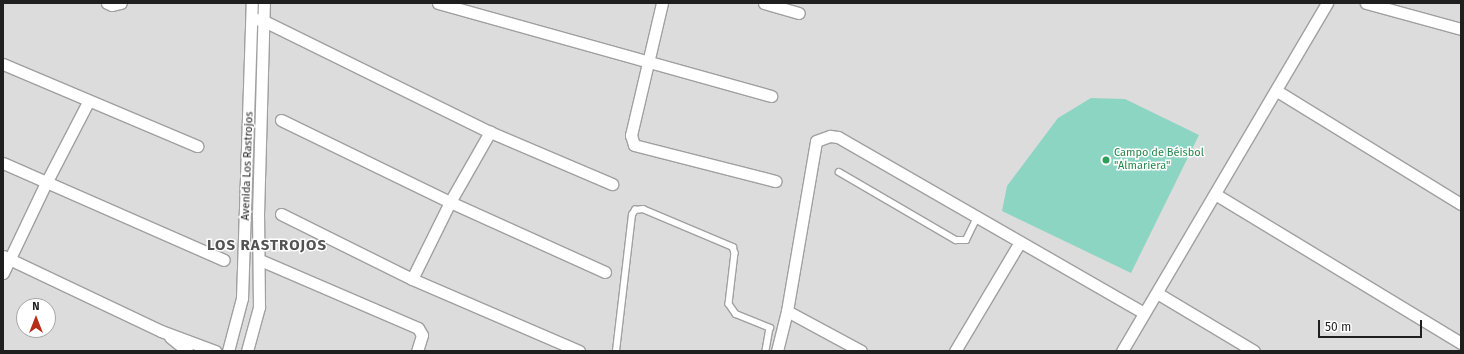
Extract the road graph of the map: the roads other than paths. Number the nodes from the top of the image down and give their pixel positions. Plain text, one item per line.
1 (107, 3) edge
2 (121, 3) edge
3 (252, 3) edge
4 (264, 3) edge
5 (441, 3) edge
6 (662, 3) edge
7 (764, 3) edge
8 (1327, 3) edge
9 (1366, 3) edge
10 (799, 13) dead end
11 (252, 18) junction
12 (264, 21) junction
13 (1461, 29) edge
14 (647, 61) junction
15 (3, 64) edge
16 (1278, 90) junction
17 (771, 96) dead end
18 (88, 102) junction
19 (281, 120) dead end
20 (490, 132) junction
21 (197, 146) dead end
22 (3, 163) edge
23 (839, 172) dead end
24 (775, 181) dead end
25 (46, 183) junction
26 (612, 184) dead end
27 (1215, 194) junction
28 (450, 202) junction
29 (1461, 204) edge
30 (281, 214) dead end
31 (977, 217) junction
32 (1020, 242) junction
33 (6, 258) edge
34 (224, 260) dead end
35 (260, 260) junction
36 (605, 272) dead end
37 (3, 273) edge
38 (412, 279) junction
39 (1157, 293) junction
40 (787, 312) junction
41 (1144, 313) junction
42 (161, 330) junction
43 (1461, 343) edge
44 (230, 347) edge
45 (250, 350) edge
46 (187, 351) edge
47 (215, 351) edge
48 (417, 351) edge
49 (579, 351) edge
50 (616, 351) edge
51 (766, 351) edge
52 (777, 351) edge
53 (861, 351) edge
54 (955, 351) edge
55 (1122, 351) edge
56 (1254, 351) edge
57 (1456, 351) edge

1 - 2 street
3 - 11 street, Avenida Los Rastrojos
4 - 12 street, Avenida Los Rastrojos
5 - 14 street
6 - 14 street
7 - 10 street
8 - 16 street
9 - 13 street
11 - 12 street
11 - 44 street, Avenida Los Rastrojos
12 - 20 street
12 - 35 street, Avenida Los Rastrojos
14 - 17 street
14 - 24 street
15 - 18 street
16 - 27 street
16 - 29 street
18 - 21 street
18 - 25 street
19 - 28 street
20 - 26 street
20 - 28 street
22 - 25 street
23 - 31 lane
25 - 33 street
25 - 34 street
27 - 39 street
27 - 43 street
28 - 36 street
28 - 38 street
30 - 38 street
31 - 32 street
31 - 40 street
32 - 41 street
32 - 54 street
33 - 37 street
33 - 42 street
35 - 45 street, Avenida Los Rastrojos
35 - 48 street
38 - 49 street
39 - 41 street
39 - 56 street
40 - 52 street
40 - 53 street
41 - 55 street
42 - 46 street
42 - 47 street
43 - 57 street
44 - 45 street
50 - 51 lane

